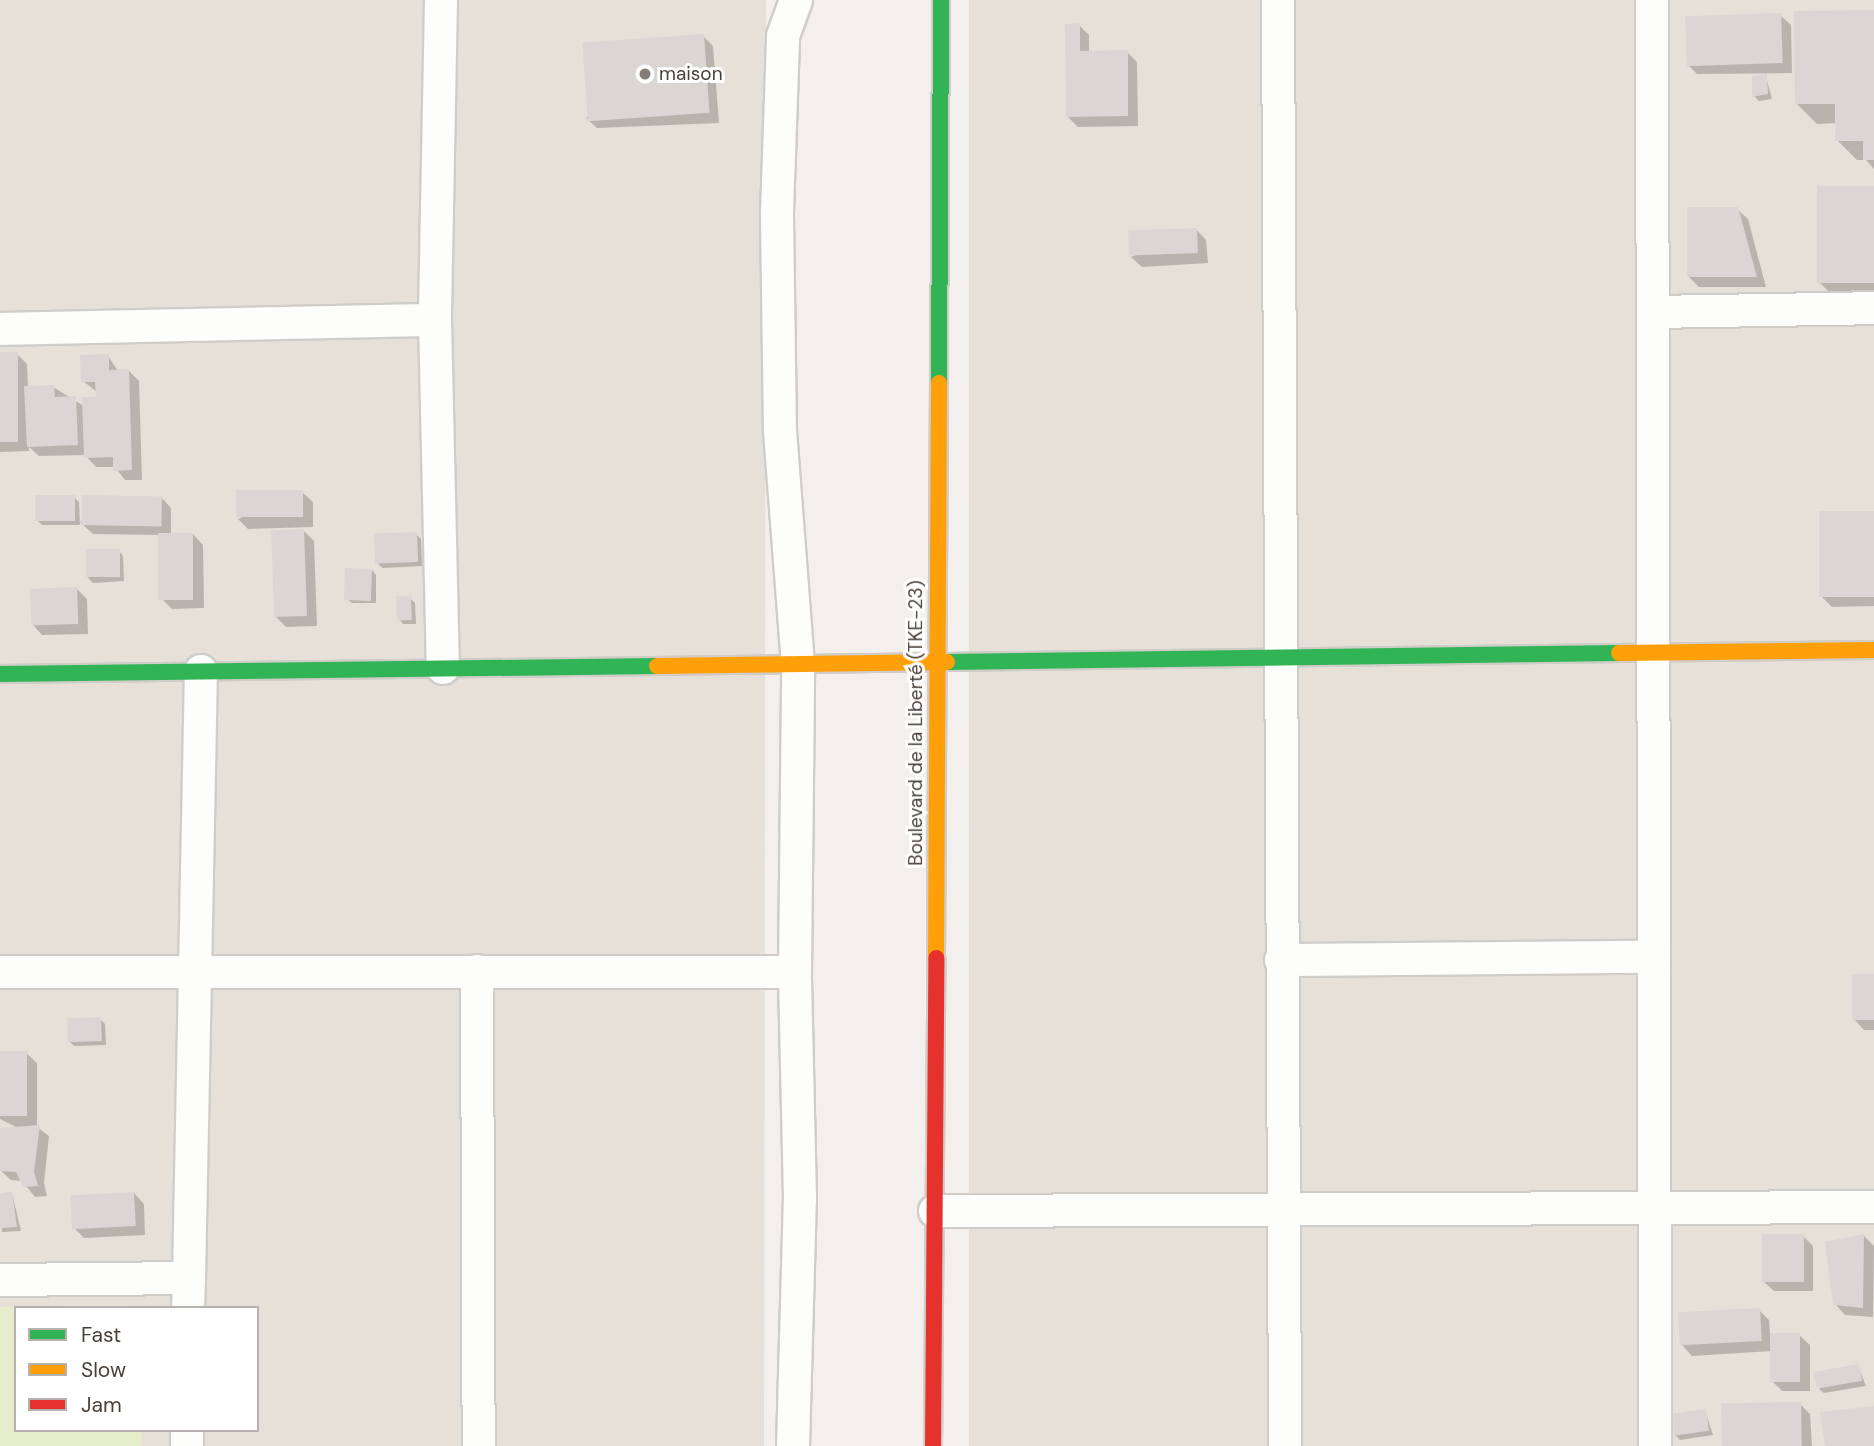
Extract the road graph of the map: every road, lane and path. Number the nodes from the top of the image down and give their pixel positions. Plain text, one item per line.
1 (441, 0) edge
2 (796, 0) edge
3 (940, 0) edge
4 (1278, 0) edge
5 (1653, 0) edge
6 (1874, 308) edge
7 (1653, 312) junction
8 (435, 320) junction
9 (0, 329) edge
10 (1874, 650) edge
11 (1655, 653) junction
12 (1278, 657) junction
13 (937, 663) junction
14 (798, 665) junction
15 (443, 668) junction
16 (201, 671) junction
17 (0, 674) edge
18 (1654, 957) junction
19 (1281, 960) junction
20 (195, 969) junction
21 (477, 971) junction
22 (0, 972) edge
23 (795, 972) junction
24 (1874, 1207) edge
25 (1654, 1208) junction
26 (1284, 1210) junction
27 (935, 1211) junction
28 (0, 1280) edge
29 (188, 1293) edge
30 (479, 1446) edge
31 (793, 1446) edge
32 (933, 1446) edge
33 (1285, 1446) edge
34 (1655, 1446) edge

1 - 8 street
2 - 14 street
3 - 13 street, Boulevard de la Liberté (TKE-23)
4 - 12 street
5 - 7 street
6 - 7 street
7 - 11 street
8 - 9 street
8 - 15 street
10 - 11 street
11 - 12 street
11 - 18 street
12 - 13 street
12 - 19 street
13 - 14 street
13 - 27 street, Boulevard de la Liberté (TKE-23)
14 - 15 street
14 - 23 street
15 - 16 street
16 - 17 street
16 - 20 street
18 - 19 street
18 - 25 street
19 - 26 street
20 - 21 street
20 - 22 street
20 - 29 street
21 - 23 street
21 - 30 street
23 - 31 street
24 - 25 street
25 - 26 street
25 - 34 street
26 - 27 street
26 - 33 street
27 - 32 street, Boulevard de la Liberté (TKE-23)
28 - 29 street

